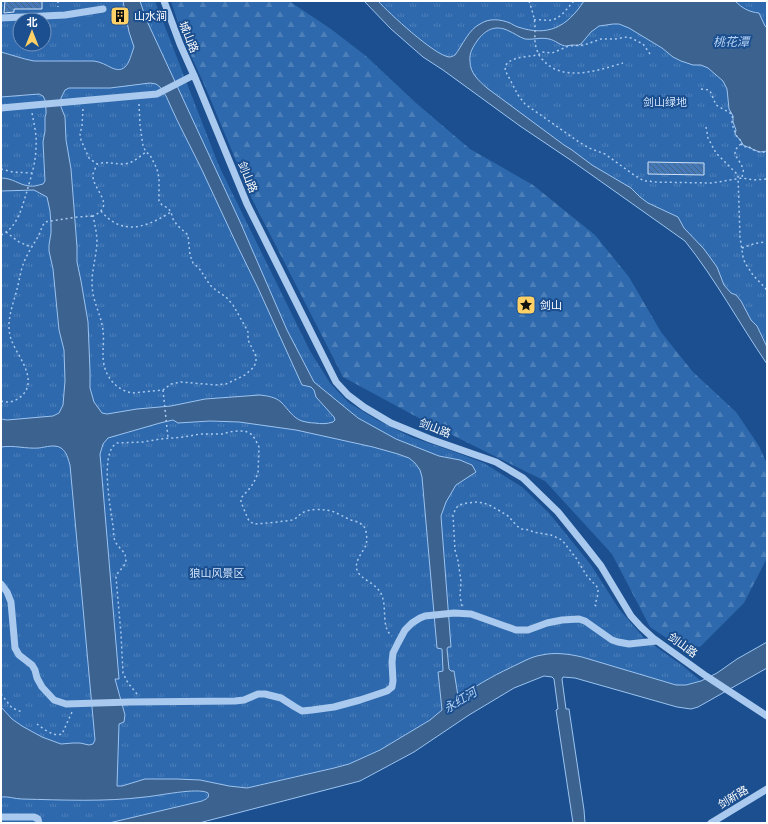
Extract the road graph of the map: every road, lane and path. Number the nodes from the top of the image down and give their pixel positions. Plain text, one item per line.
1 (164, 1) edge
2 (529, 1) edge
3 (574, 1) edge
4 (102, 9) dead end
5 (1, 18) edge
6 (534, 20) dead end
7 (538, 54) junction
8 (650, 54) dead end
9 (623, 63) dead end
10 (195, 78) junction
11 (701, 90) dead end
12 (139, 96) junction
13 (84, 101) junction
14 (33, 105) junction
15 (1, 108) edge
16 (706, 127) dead end
17 (741, 144) dead end
18 (146, 152) junction
19 (767, 152) edge
20 (97, 164) junction
21 (1, 169) edge
22 (32, 174) junction
23 (742, 178) junction
24 (738, 179) junction
25 (767, 179) edge
26 (101, 211) junction
27 (171, 212) junction
28 (93, 216) junction
29 (6, 232) junction
30 (1, 235) edge
31 (767, 242) edge
32 (31, 247) junction
33 (742, 248) dead end
34 (767, 290) edge
35 (163, 390) junction
36 (1, 401) edge
37 (168, 438) junction
38 (1, 584) edge
39 (598, 608) dead end
40 (463, 614) junction
41 (399, 640) junction
42 (658, 641) junction
43 (1, 694) edge
44 (142, 702) junction
45 (78, 704) junction
46 (22, 712) dead end
47 (767, 716) edge
48 (37, 724) dead end
49 (767, 789) edge
50 (1, 817) edge
51 (40, 823) edge
52 (711, 823) edge

1 - 10 street, 城山路
2 - 7 path
3 - 6 path
4 - 5 street
7 - 8 path
7 - 9 path
7 - 24 path
10 - 12 street
10 - 42 street, 剑山路
11 - 19 path
12 - 13 street
12 - 18 path
13 - 14 street
13 - 20 path
14 - 15 street
14 - 22 path
16 - 24 path
17 - 23 path
18 - 20 path
18 - 27 path
20 - 26 path
21 - 22 path
22 - 29 path
23 - 24 path
23 - 25 path
24 - 34 path
26 - 27 path
26 - 28 path
27 - 35 path
28 - 32 path
28 - 35 path
29 - 30 path
29 - 32 path
31 - 33 path
32 - 36 path
35 - 37 path
37 - 41 path
37 - 44 path
38 - 45 street
39 - 40 path
40 - 41 street
40 - 42 street
41 - 44 street
42 - 47 street, 剑山路
43 - 46 path
44 - 45 street
45 - 48 path
49 - 52 street, 剑新路
50 - 51 street

